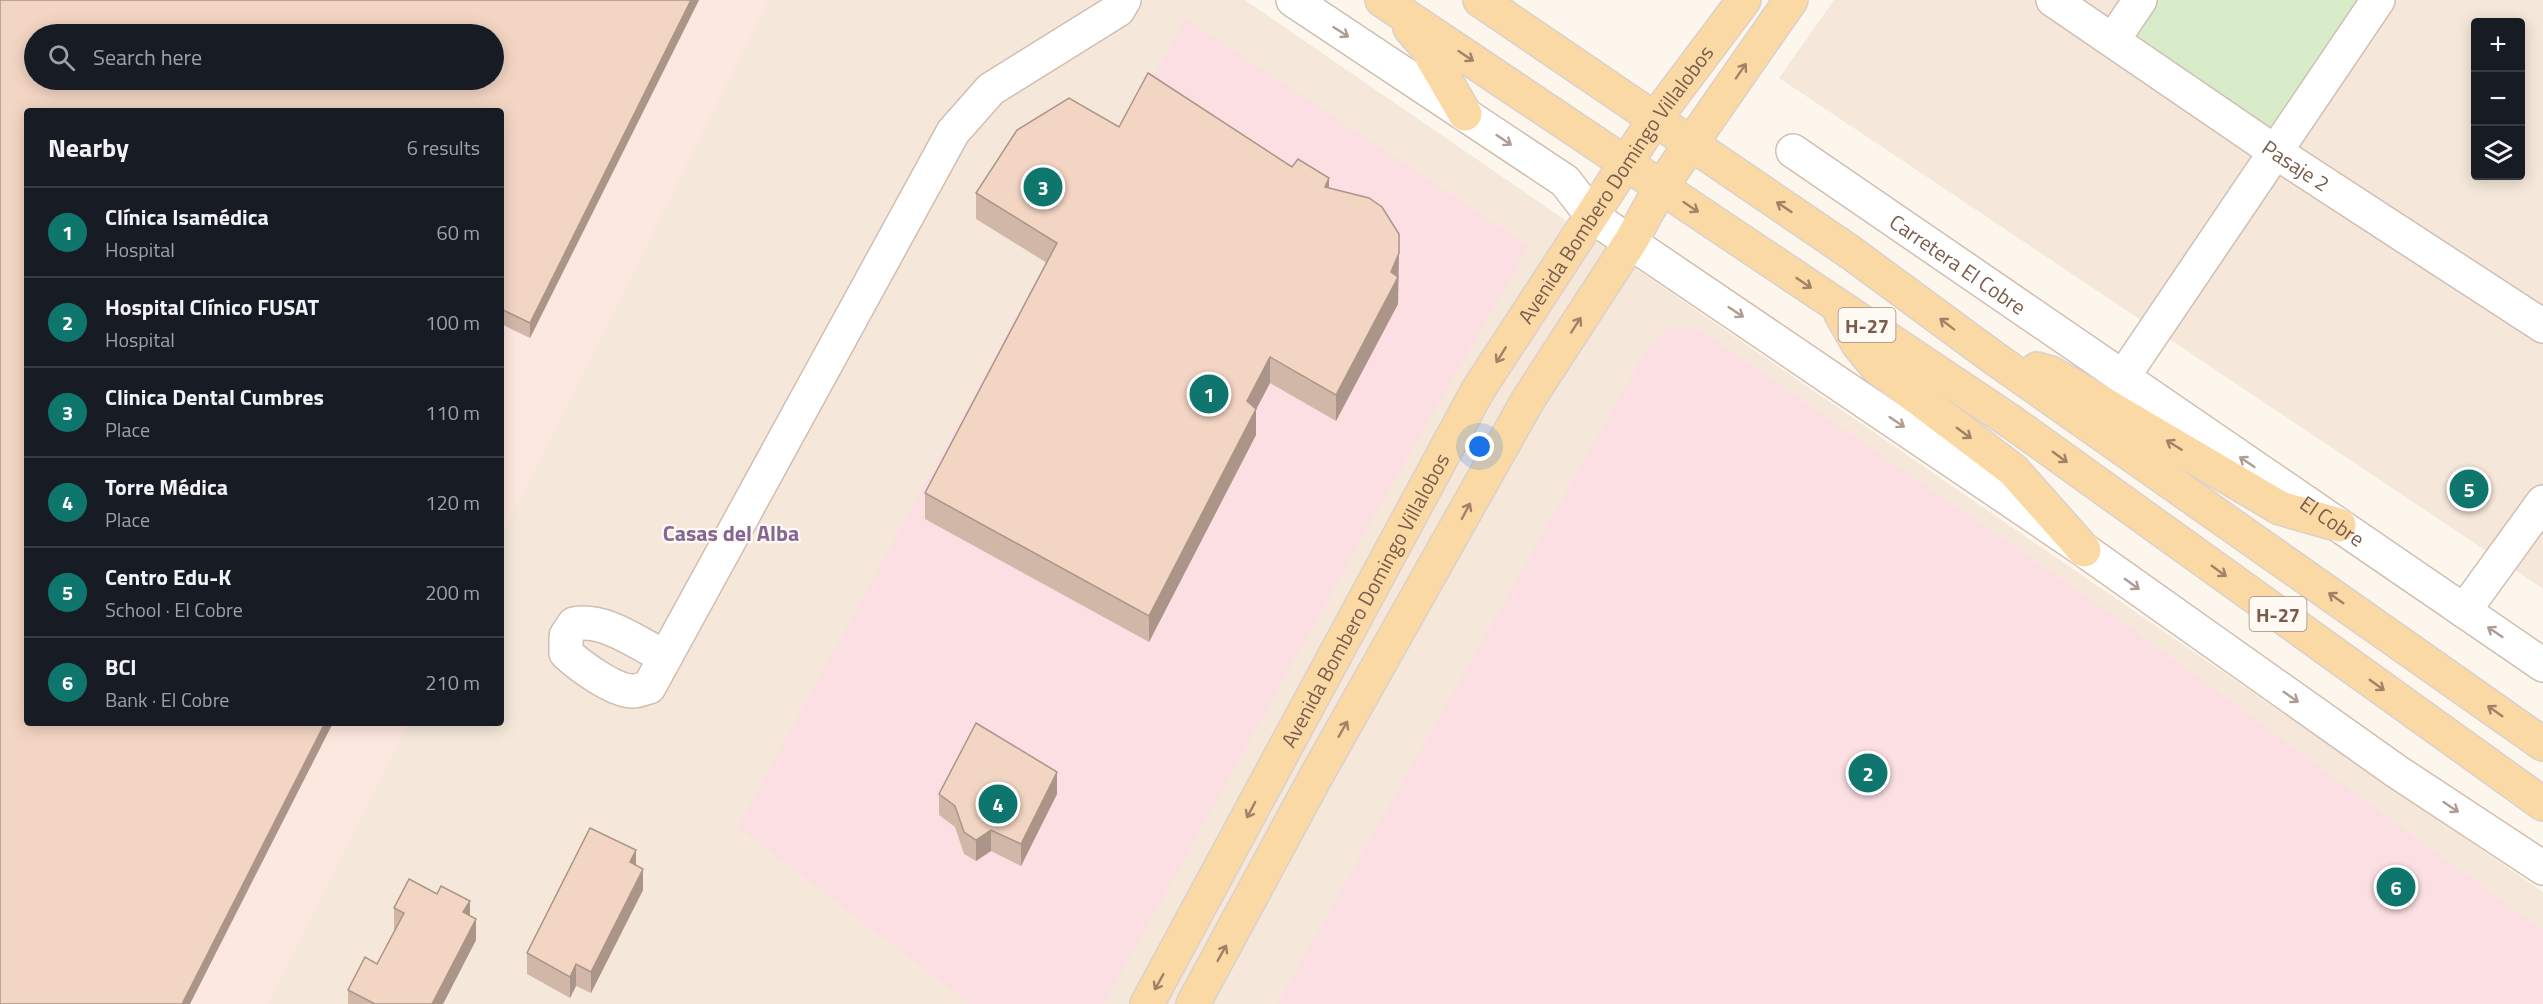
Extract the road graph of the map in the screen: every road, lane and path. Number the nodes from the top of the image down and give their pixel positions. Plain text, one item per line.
1 (1124, 0) edge
2 (1293, 0) edge
3 (1480, 0) edge
4 (1518, 0) edge
5 (1744, 0) edge
6 (1791, 0) edge
7 (2053, 0) edge
8 (2140, 0) edge
9 (2378, 0) edge
10 (1383, 1) edge
11 (2113, 40) junction
12 (1572, 61) junction
13 (1465, 114) junction
14 (1654, 120) junction
15 (1690, 144) junction
16 (1793, 151) dead end
17 (2274, 151) junction
18 (1625, 162) junction
19 (1661, 187) junction
20 (1593, 217) junction
21 (1631, 241) junction
22 (1836, 304) junction
23 (2543, 326) edge
24 (1994, 358) junction
25 (2123, 377) junction
26 (2543, 502) edge
27 (2339, 525) junction
28 (2084, 550) junction
29 (2464, 611) junction
30 (664, 657) dead end
31 (2543, 665) edge
32 (2543, 744) edge
33 (1280, 759) junction
34 (1314, 780) junction
35 (2543, 804) edge
36 (2543, 868) edge
37 (1147, 1004) edge
38 (1193, 1004) edge

1 - 30 street
2 -> 13 street
3 - 12 main road, H-27
4 - 12 main road
5 - 14 main road, Avenida Bombero Domingo Villalobos
15 -> 6 main road, Avenida Bombero Domingo Villalobos
7 - 11 street, Pasaje 2
8 - 11 street
9 - 17 street
10 - 13 main road
10 -> 18 main road, H-27
11 - 17 street, Pasaje 2
12 - 14 main road, H-27
13 -> 20 street
14 - 15 main road, H-27
14 - 18 main road, Avenida Bombero Domingo Villalobos
15 - 19 main road, Avenida Bombero Domingo Villalobos
24 -> 15 main road, H-27
16 - 25 street, Carretera El Cobre
17 - 23 street, Pasaje 2
17 - 25 street
18 - 19 main road, H-27
18 - 20 main road, Avenida Bombero Domingo Villalobos
19 - 21 main road, Avenida Bombero Domingo Villalobos
19 -> 22 main road, H-27
20 - 21 street
20 -> 33 main road, Avenida Bombero Domingo Villalobos
21 -> 28 street
34 -> 21 main road, Avenida Bombero Domingo Villalobos
22 -> 28 main road
22 -> 35 main road, H-27
27 -> 24 main road
32 -> 24 main road, H-27
27 -> 25 street, El Cobre
26 - 29 street
27 - 29 street, El Cobre
28 -> 36 street
31 -> 29 street, El Cobre
33 - 34 main road
33 -> 37 main road, Avenida Bombero Domingo Villalobos
38 -> 34 main road, Avenida Bombero Domingo Villalobos

